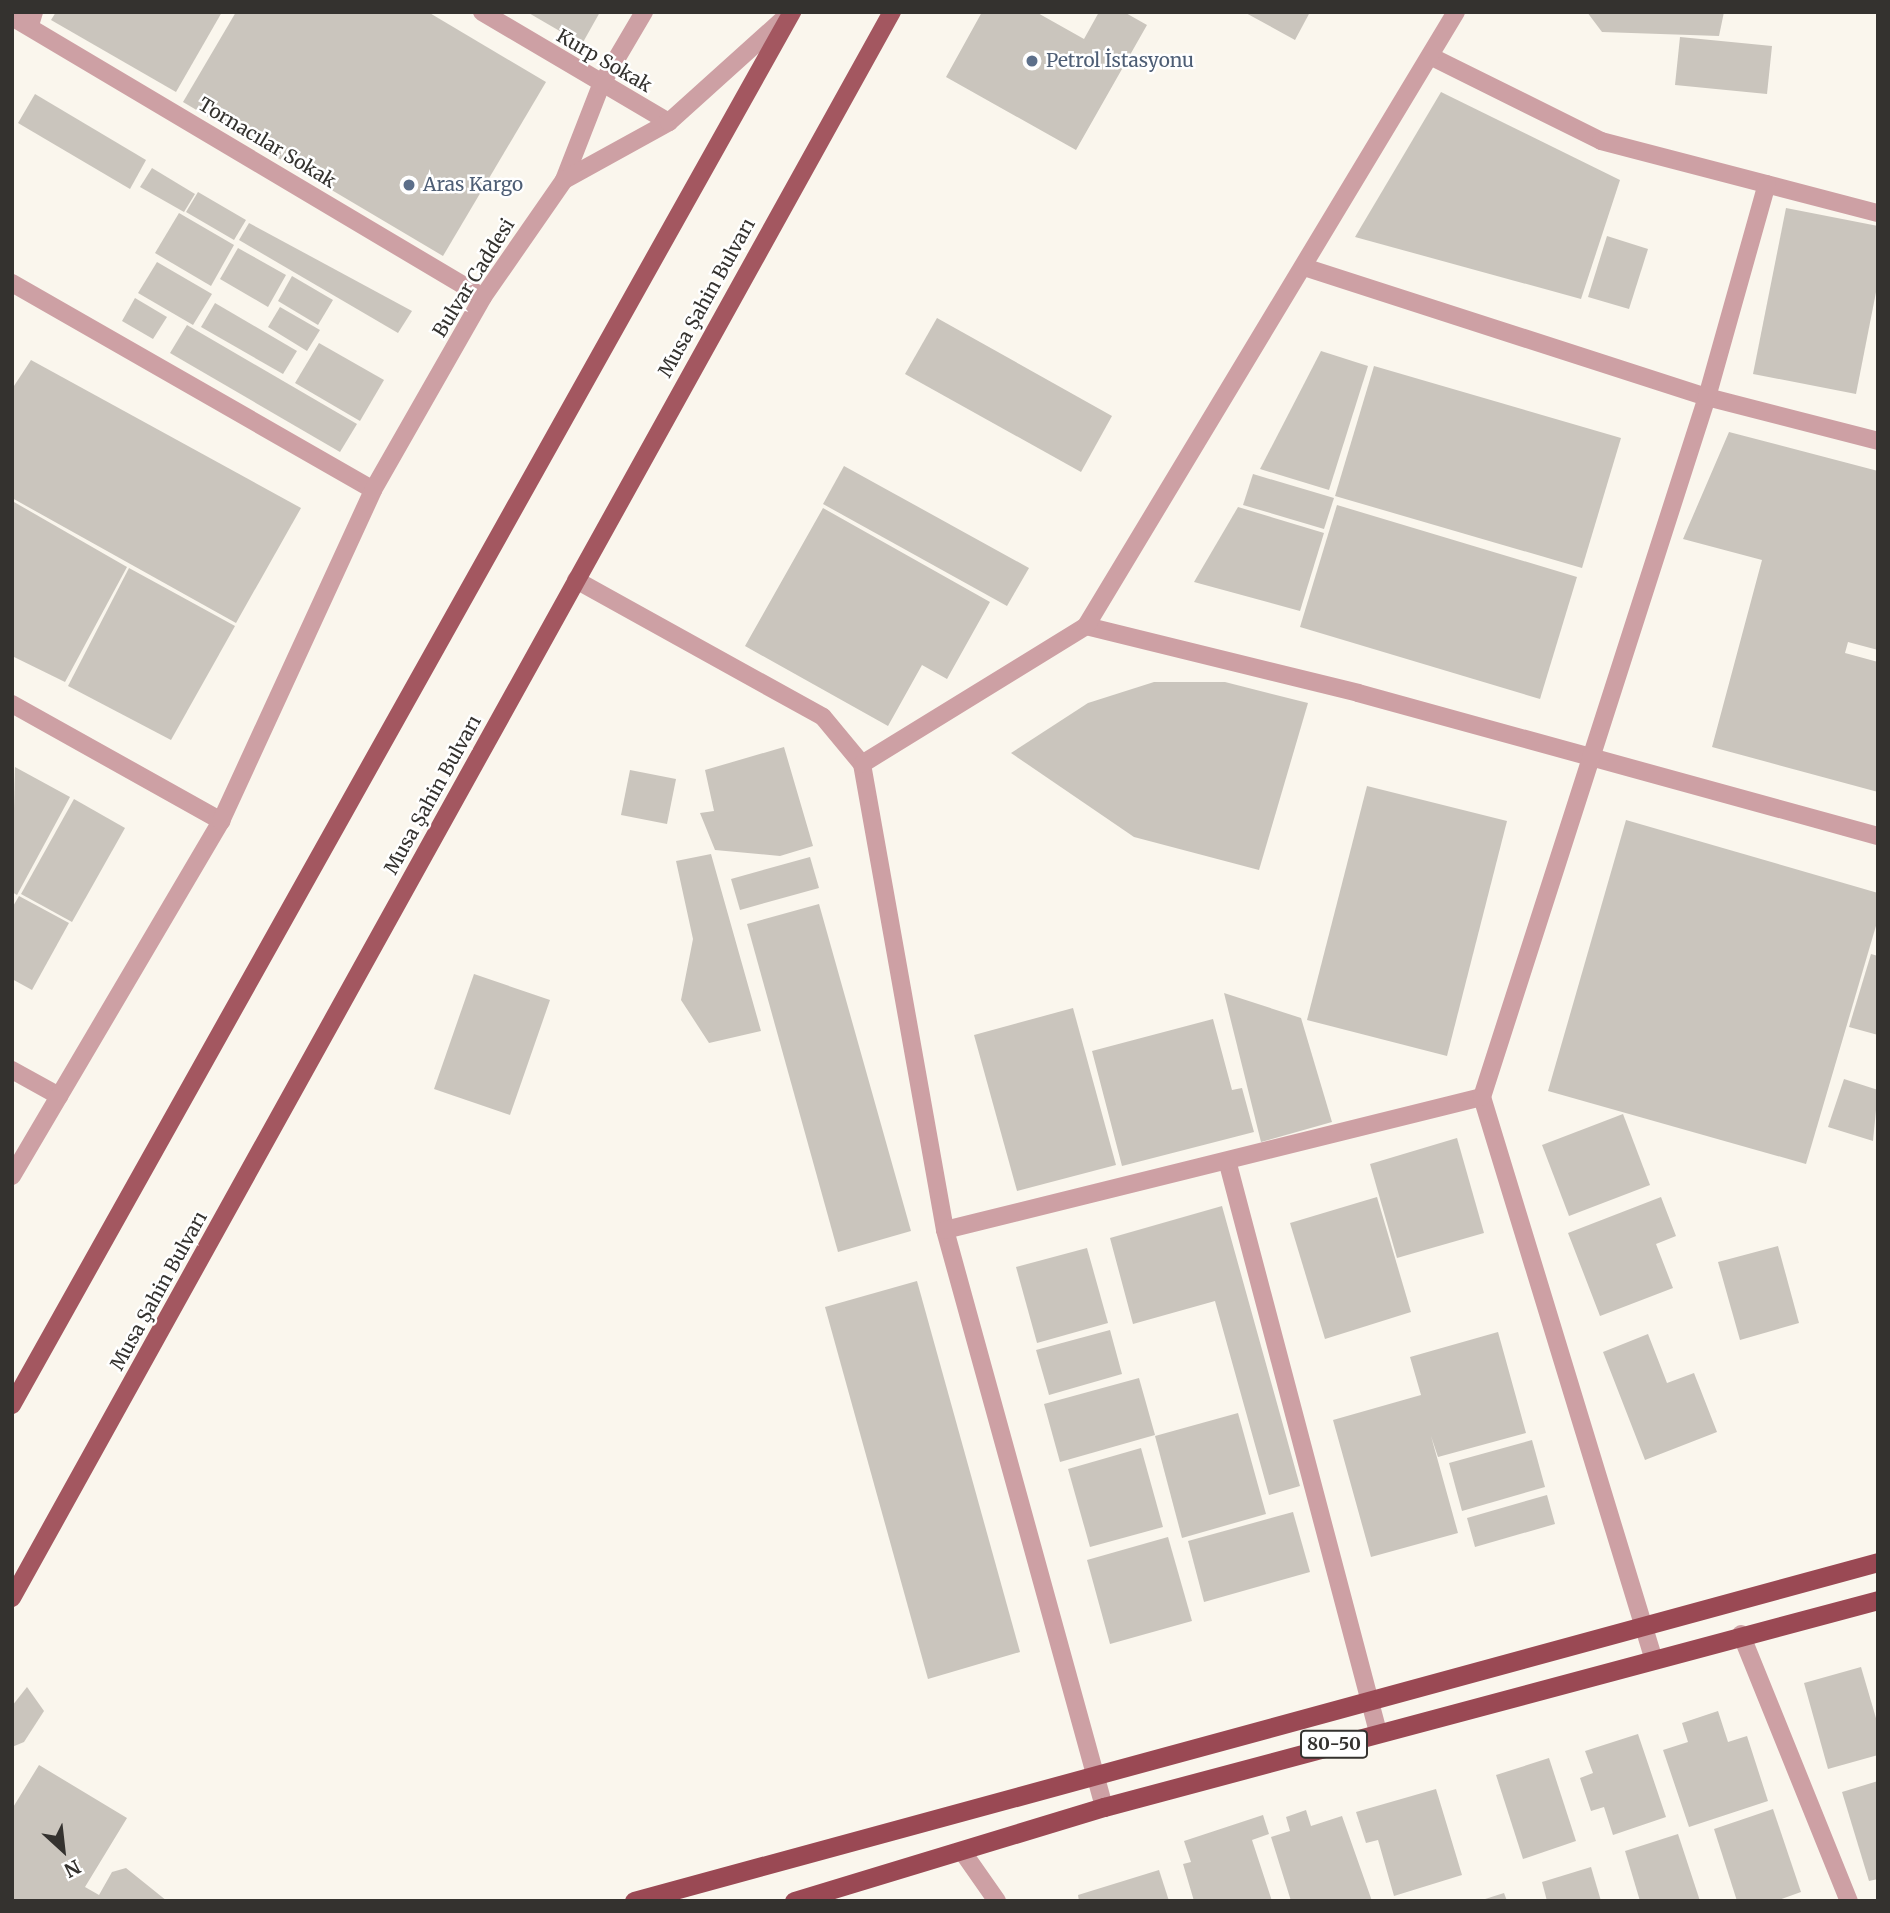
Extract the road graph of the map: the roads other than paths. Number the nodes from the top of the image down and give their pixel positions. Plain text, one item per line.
1 (482, 12) edge
2 (644, 12) edge
3 (790, 12) edge
4 (892, 12) edge
5 (1456, 12) edge
6 (12, 17) edge
7 (32, 19) edge
8 (1432, 57) junction
9 (601, 85) junction
10 (669, 122) junction
11 (564, 180) junction
12 (1767, 184) junction
13 (1878, 213) edge
14 (1304, 267) junction
15 (12, 283) edge
16 (483, 297) junction
17 (1707, 397) junction
18 (1878, 441) edge
19 (373, 491) junction
20 (576, 580) junction
21 (1086, 626) junction
22 (12, 704) edge
23 (1589, 761) junction
24 (862, 764) junction
25 (221, 821) junction
26 (1878, 836) edge
27 (12, 1070) edge
28 (59, 1096) junction
29 (1482, 1097) junction
30 (1228, 1164) junction
31 (12, 1176) edge
32 (945, 1230) junction
33 (12, 1405) edge
34 (1878, 1562) edge
35 (12, 1598) edge
36 (1878, 1600) edge
37 (1644, 1625) junction
38 (1741, 1634) junction
39 (1653, 1657) junction
40 (1370, 1700) junction
41 (1378, 1732) junction
42 (1095, 1775) junction
43 (1104, 1807) junction
44 (962, 1851) junction
45 (634, 1901) edge
46 (794, 1901) edge
47 (997, 1901) edge
48 (1849, 1901) edge

1 - 9 street, Kurp Sokak
2 - 9 street, Bulvar Caddesi
3 - 10 street
3 - 33 main road
4 - 20 main road, Musa Şahin Bulvarı
5 - 8 street
6 - 7 street, Tornacılar Sokak
7 - 16 street, Tornacılar Sokak
8 - 12 street
8 - 14 street
9 - 10 street, Kurp Sokak
9 - 11 street, Bulvar Caddesi
10 - 11 street
11 - 16 street, Bulvar Caddesi
12 - 13 street
12 - 17 street
14 - 17 street
14 - 21 street
15 - 19 street
16 - 19 street, Bulvar Caddesi
17 - 18 street
17 - 23 street
19 - 25 street, Bulvar Caddesi
20 - 24 street
20 - 35 main road, Musa Şahin Bulvarı
21 - 23 street
21 - 24 street
22 - 25 street
23 - 26 street
23 - 29 street
24 - 32 street
25 - 28 street, Bulvar Caddesi
27 - 28 street
28 - 31 street, Bulvar Caddesi
29 - 30 street
29 - 37 street
30 - 32 street
30 - 40 street
32 - 42 street
34 - 37 highway
36 - 38 highway, 80-50
37 - 39 street
37 - 40 highway
38 - 39 highway, 80-50
38 - 48 street
39 - 41 highway, 80-50
40 - 41 street
40 - 42 highway
41 - 43 highway, 80-50
42 - 43 street
42 - 45 highway
43 - 44 highway, 80-50
44 - 46 highway, 80-50
44 - 47 street

